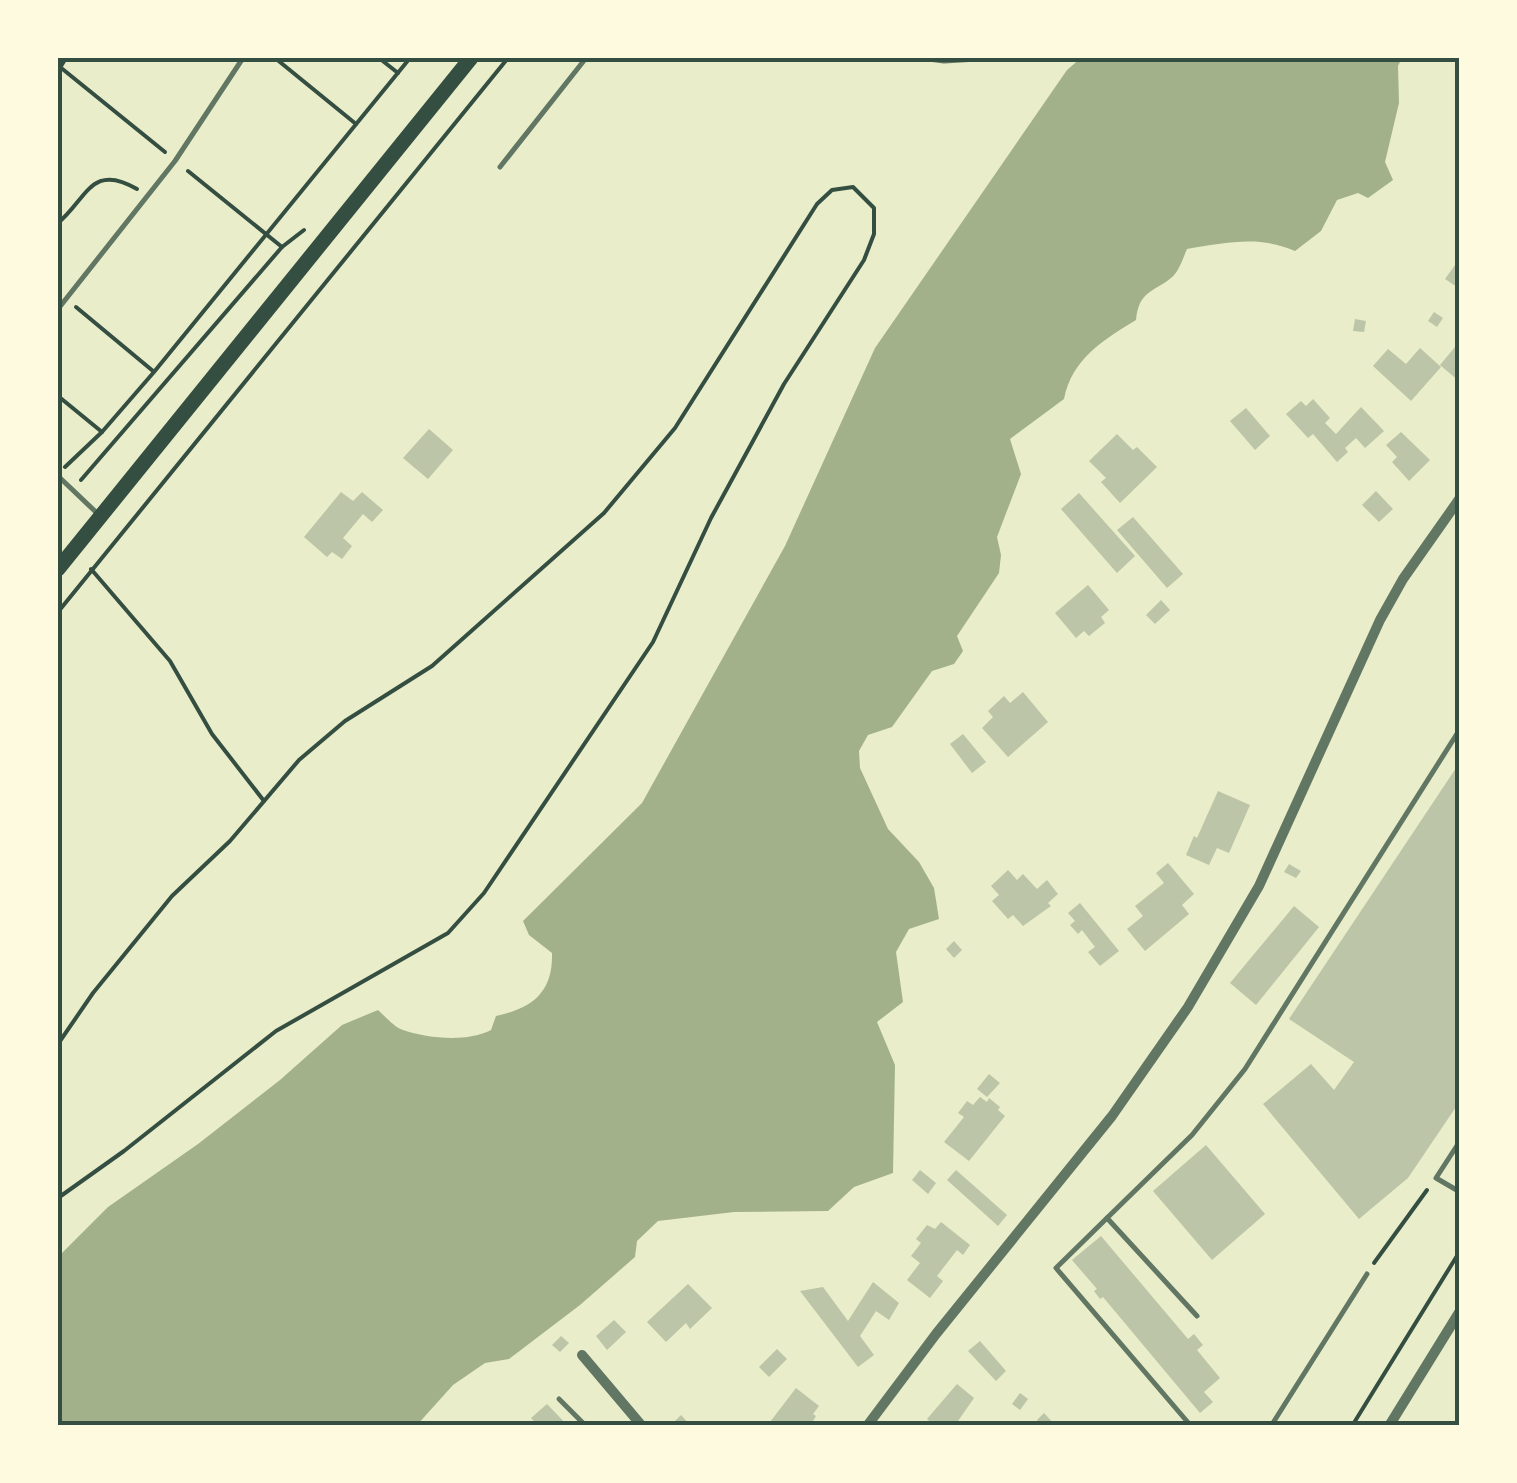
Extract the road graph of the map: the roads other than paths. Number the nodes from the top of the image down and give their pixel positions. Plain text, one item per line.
1 (242, 58) edge
2 (471, 58) edge
3 (586, 58) edge
4 (921, 58) edge
5 (993, 58) edge
6 (500, 167) dead end
7 (58, 309) edge
8 (58, 475) edge
9 (1460, 498) edge
10 (100, 516) junction
11 (58, 569) edge
12 (1460, 730) edge
13 (1460, 1141) edge
14 (1460, 1192) edge
15 (1107, 1218) junction
16 (1367, 1274) road end
17 (1460, 1311) edge
18 (1197, 1316) dead end
19 (582, 1355) dead end
20 (560, 1399) dead end
21 (874, 1423) edge
22 (586, 1426) edge
23 (642, 1426) edge
24 (1190, 1426) edge
25 (1271, 1426) edge
26 (1389, 1426) edge

1 - 7 lane
2 - 10 main road
3 - 6 lane
4 - 5 lane
8 - 10 lane
9 - 21 street
10 - 11 main road
12 - 15 lane
13 - 14 lane
15 - 18 lane
15 - 24 lane
16 - 25 lane
17 - 26 street
19 - 23 street
20 - 22 lane

